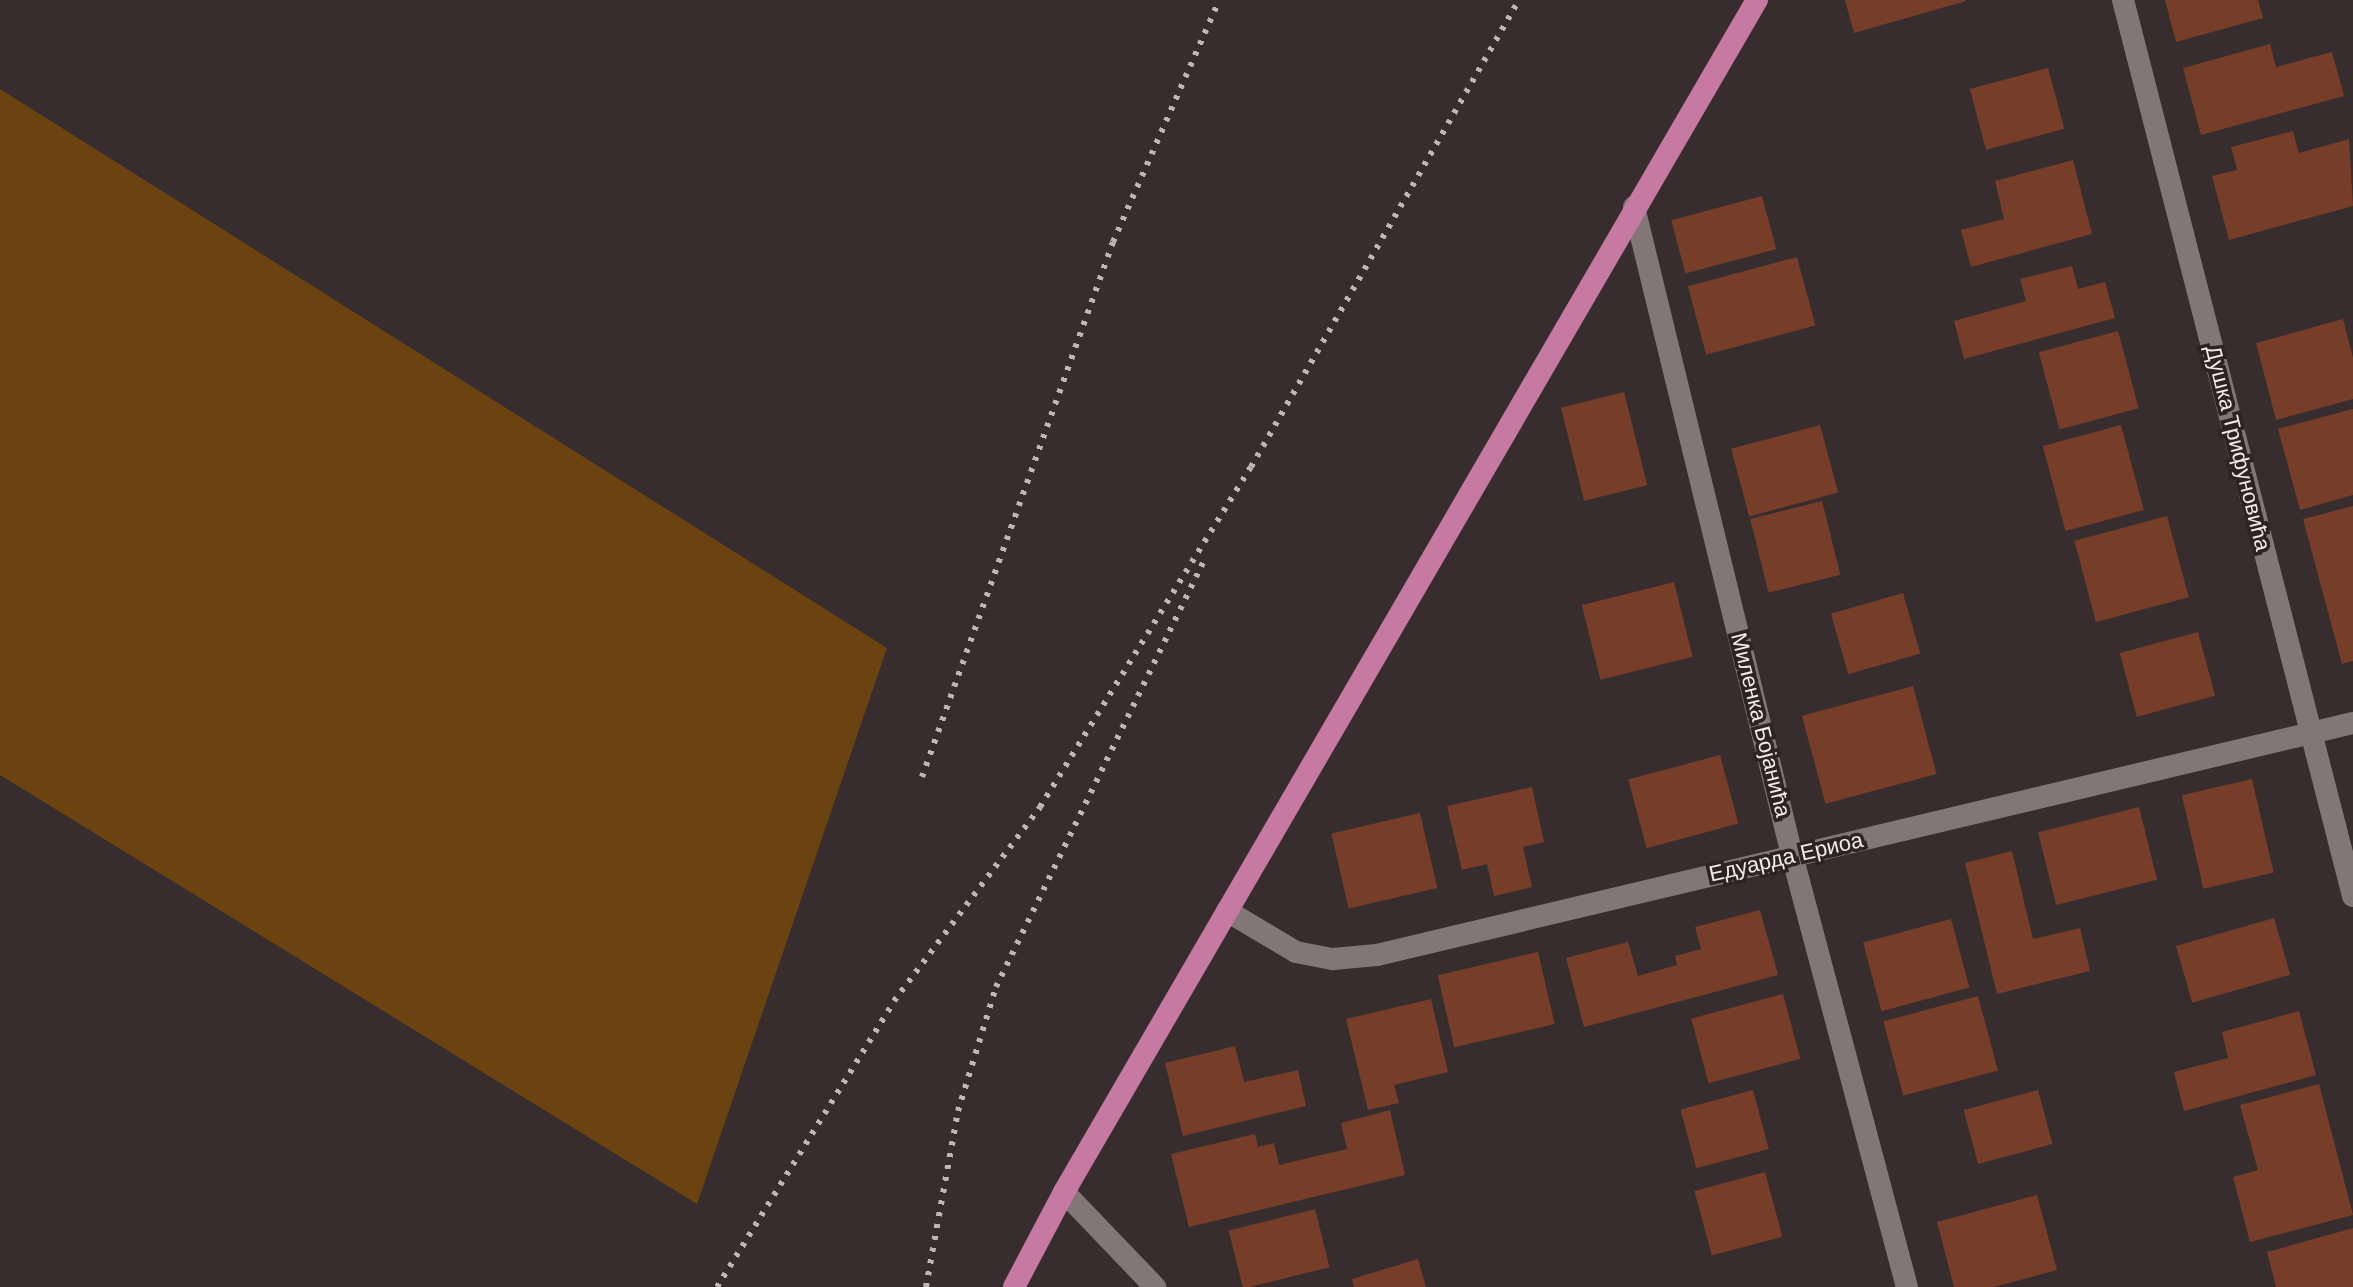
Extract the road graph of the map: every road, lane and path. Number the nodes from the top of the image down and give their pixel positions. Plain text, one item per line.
1 (1757, 0) edge
2 (2123, 0) edge
3 (1634, 207) junction
4 (2353, 723) edge
5 (2312, 733) junction
6 (1792, 855) junction
7 (2353, 896) edge
8 (1227, 911) junction
9 (1064, 1192) junction
10 (1014, 1287) edge
11 (1155, 1287) edge
12 (1907, 1287) edge

1 - 3 main road
2 - 5 street, Душка Трифуновића
3 - 6 street, Миленка Бојанића
3 - 8 main road
4 - 5 street, Едуарда Ериоа
5 - 6 street, Едуарда Ериоа
5 - 7 street, Душка Трифуновића
6 - 8 street, Едуарда Ериоа
6 - 12 street, Миленка Бојанића
8 - 9 main road
9 - 10 main road
9 - 11 street

